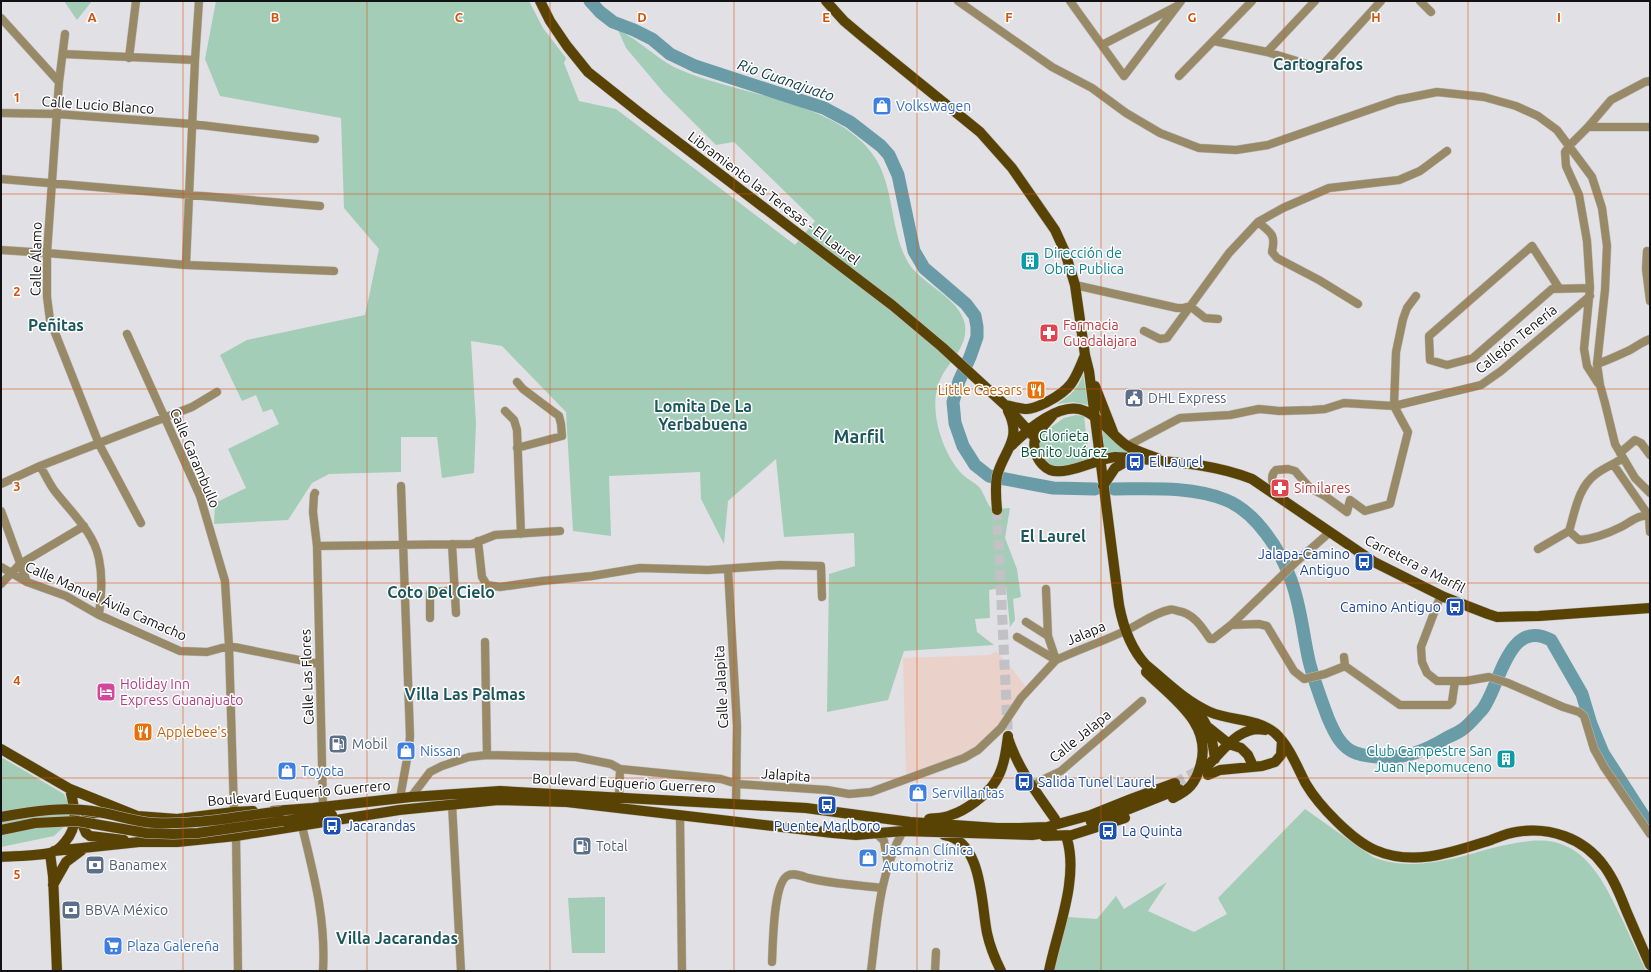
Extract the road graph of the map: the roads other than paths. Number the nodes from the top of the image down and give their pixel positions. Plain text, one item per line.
1 (136, 1) edge
2 (199, 1) edge
3 (540, 1) edge
4 (826, 1) edge
5 (958, 1) edge
6 (1252, 1) edge
7 (1315, 1) edge
8 (1381, 1) edge
9 (1420, 1) edge
10 (1074, 2) edge
11 (1179, 2) edge
12 (1431, 12) dead end
13 (1, 18) edge
14 (65, 34) dead end
15 (1214, 41) junction
16 (1102, 45) junction
17 (1266, 52) junction
18 (63, 54) junction
19 (129, 58) junction
20 (195, 60) junction
21 (1179, 76) dead end
22 (1650, 81) edge
23 (59, 82) junction
24 (1, 113) edge
25 (56, 114) junction
26 (192, 124) junction
27 (1588, 127) junction
28 (1650, 127) edge
29 (315, 139) dead end
30 (1570, 145) junction
31 (1447, 151) dead end
32 (1, 179) edge
33 (52, 183) junction
34 (189, 196) junction
35 (320, 206) dead end
36 (1258, 222) junction
37 (1, 250) edge
38 (1648, 251) dead end
39 (47, 253) junction
40 (186, 265) junction
41 (334, 271) dead end
42 (1075, 285) junction
43 (1559, 288) junction
44 (1590, 292) junction
45 (1416, 296) dead end
46 (1650, 301) edge
47 (1358, 304) dead end
48 (1190, 306) junction
49 (1218, 319) dead end
50 (1144, 331) dead end
51 (127, 334) dead end
52 (1650, 339) edge
53 (1085, 355) junction
54 (1597, 364) junction
55 (1089, 371) junction
56 (517, 382) dead end
57 (1600, 386) junction
58 (217, 392) dead end
59 (1005, 405) junction
60 (1394, 406) junction
61 (505, 411) dead end
62 (1053, 414) junction
63 (164, 418) junction
64 (1095, 418) junction
65 (1027, 430) junction
66 (1114, 436) junction
67 (1036, 439) junction
68 (100, 444) junction
69 (1011, 446) junction
70 (1127, 446) junction
71 (517, 448) junction
72 (1650, 455) edge
73 (1621, 456) junction
74 (1132, 459) junction
75 (1100, 460) junction
76 (1164, 462) junction
77 (1613, 464) junction
78 (40, 466) junction
79 (1, 484) edge
80 (401, 486) dead end
81 (1104, 486) junction
82 (315, 493) dead end
83 (1650, 493) edge
84 (1280, 498) junction
85 (997, 510) tunnel mouth
86 (1, 512) edge
87 (1649, 516) edge
88 (141, 523) dead end
89 (84, 526) junction
90 (560, 531) dead end
91 (1569, 531) junction
92 (1330, 532) junction
93 (1650, 532) edge
94 (521, 534) junction
95 (475, 542) junction
96 (403, 544) junction
97 (452, 544) junction
98 (317, 546) junction
99 (1538, 549) dead end
100 (20, 564) junction
101 (1, 567) edge
102 (728, 569) junction
103 (11, 572) junction
104 (27, 582) junction
105 (1, 584) edge
106 (1046, 589) dead end
107 (455, 590) junction
108 (822, 597) dead end
109 (1444, 597) junction
110 (1650, 608) edge
111 (456, 613) dead end
112 (99, 615) junction
113 (430, 618) dead end
114 (1026, 622) dead end
115 (1231, 625) junction
116 (1124, 629) junction
117 (1048, 636) junction
118 (1017, 637) dead end
119 (484, 642) dead end
120 (229, 646) junction
121 (1344, 657) dead end
122 (1056, 660) junction
123 (319, 664) junction
124 (1345, 666) junction
125 (1455, 681) junction
126 (1142, 701) dead end
127 (1192, 701) junction
128 (1209, 728) junction
129 (1274, 732) junction
130 (1282, 741) junction
131 (1229, 744) junction
132 (1, 749) edge
133 (487, 754) junction
134 (1215, 759) junction
135 (1253, 766) junction
136 (620, 769) junction
137 (737, 784) junction
138 (1033, 786) junction
139 (70, 790) junction
140 (411, 796) junction
141 (619, 797) junction
142 (400, 798) junction
143 (736, 803) junction
144 (452, 804) junction
145 (323, 807) junction
146 (234, 812) junction
147 (680, 815) junction
148 (282, 816) junction
149 (356, 816) junction
150 (1, 817) edge
151 (154, 818) junction
152 (1055, 819) dead end
153 (910, 822) junction
154 (302, 826) junction
155 (1, 830) edge
156 (904, 831) junction
157 (922, 832) junction
158 (876, 833) junction
159 (1650, 834) edge
160 (1032, 835) junction
161 (236, 836) junction
162 (1067, 839) dead end
163 (138, 842) junction
164 (84, 849) junction
165 (52, 852) junction
166 (1, 858) edge
167 (888, 870) junction
168 (53, 885) junction
169 (882, 888) junction
170 (936, 952) dead end
171 (772, 962) dead end
172 (1650, 965) edge
173 (57, 971) edge
174 (238, 971) edge
175 (323, 971) edge
176 (461, 971) edge
177 (682, 971) edge
178 (871, 971) edge
179 (935, 971) edge
180 (1001, 971) edge
181 (1049, 971) edge

1 - 19 street
2 - 20 street
3 - 59 main road, Libramiento las Teresas - El Laurel
4 - 42 main road
5 - 30 street
6 - 15 street
7 - 17 street
8 - 17 street
9 - 12 street
10 - 16 street
11 - 16 street
11 - 16 street
13 - 23 street
14 - 18 street, Calle Álamo
15 - 17 street
15 - 21 street
18 - 19 street
18 - 23 street, Calle Álamo
19 - 20 street
20 - 26 street
22 - 27 street
23 - 25 street, Calle Álamo
24 - 25 street, Calle Lucio Blanco
25 - 26 street, Calle Lucio Blanco
25 - 33 street, Calle Álamo
26 - 29 street, Calle Lucio Blanco
26 - 34 street
27 - 28 street
27 - 30 street
30 - 44 street
30 - 54 street
31 - 36 street
32 - 33 street
33 - 34 street
33 - 39 street, Calle Álamo
34 - 35 street
34 - 40 street
36 - 47 street
36 - 48 street
37 - 39 street
38 - 46 street
39 - 40 street
39 - 68 street, Calle Álamo
40 - 41 street
42 - 48 street
42 - 53 main road
43 - 43 street
43 - 44 street
44 - 57 street
44 - 60 street, Callejón Tenería
45 - 60 street
48 - 49 street
48 - 50 street
51 - 63 street, Calle Garambullo
52 - 54 street
53 - 55 main road
53 - 59 main road
54 - 57 street
55 - 64 main road
55 - 66 main road
56 - 71 street
57 - 73 street
58 - 63 street
59 - 65 main road, Libramiento las Teresas - El Laurel
59 - 69 main road
60 - 70 street, Callejón Tenería
60 - 84 street
61 - 71 street
62 - 64 main road
62 - 65 main road
62 - 67 main road
63 - 68 street
63 - 120 street, Calle Garambullo
64 - 66 main road, Carretera a Marfil
64 - 75 main road
65 - 67 main road, Libramiento las Teresas - El Laurel
65 - 69 main road
66 - 70 main road, Carretera a Marfil
67 - 75 main road
68 - 78 street
68 - 88 street, Calle Álamo
69 - 85 main road
70 - 76 main road, Carretera a Marfil
71 - 94 street
72 - 73 street
73 - 77 street
73 - 83 street
74 - 75 main road, Carretera a Marfil
74 - 76 main road, Carretera a Marfil
74 - 81 main road
75 - 81 main road
76 - 84 main road, Carretera a Marfil
77 - 87 street
77 - 91 street
78 - 79 street
78 - 89 street
80 - 96 street
81 - 116 main road
82 - 98 street, Calle Las Flores
84 - 92 main road, Carretera a Marfil
86 - 100 street
87 - 91 street
87 - 93 street
89 - 100 street
89 - 112 street
90 - 94 street
91 - 99 street
92 - 109 main road, Carretera a Marfil
92 - 115 street
94 - 95 street
95 - 97 street
95 - 102 street
96 - 97 street
96 - 98 street
96 - 142 street
97 - 107 street
98 - 123 street, Calle Las Flores
100 - 103 street
100 - 104 street
101 - 103 street, Calle Manuel Ávila Camacho
102 - 108 street
102 - 137 street, Calle Jalapita
103 - 104 street, Calle Manuel Ávila Camacho
103 - 105 street
104 - 112 street, Calle Manuel Ávila Camacho
106 - 117 street
107 - 111 street
107 - 113 street
109 - 110 main road, Carretera a Marfil
109 - 125 street
112 - 120 street, Calle Manuel Ávila Camacho
114 - 117 street
115 - 116 street, Jalapa
115 - 124 street
116 - 122 street, Jalapa
116 - 127 main road
116 - 160 main road
117 - 122 street
118 - 122 street
119 - 133 street
120 - 123 street, Calle Manuel Ávila Camacho
120 - 146 street, Calle Garambullo
121 - 124 street
122 - 137 street, Jalapita
123 - 145 street, Calle Las Flores
124 - 125 street
125 - 159 street
126 - 138 street, Calle Jalapa
127 - 128 main road
127 - 129 main road
128 - 131 main road
128 - 134 main road
129 - 130 main road
129 - 131 main road
130 - 135 main road
130 - 172 main road
131 - 134 main road
131 - 135 main road
132 - 139 main road, Boulevard Euquerio Guerrero
133 - 136 street, Jalapita
133 - 140 street, Jalapita
134 - 135 main road
136 - 137 street, Jalapita
136 - 141 street
137 - 143 street, Calle Jalapita
138 - 152 main road
138 - 153 main road
139 - 151 main road, Boulevard Euquerio Guerrero
139 - 165 main road
140 - 141 main road, Boulevard Euquerio Guerrero
140 - 142 main road, Boulevard Euquerio Guerrero
141 - 143 main road, Boulevard Euquerio Guerrero
142 - 145 main road, Boulevard Euquerio Guerrero
143 - 153 main road, Boulevard Euquerio Guerrero
144 - 147 main road
144 - 149 main road
144 - 176 street
145 - 148 main road, Boulevard Euquerio Guerrero
146 - 148 main road, Boulevard Euquerio Guerrero
146 - 151 main road, Boulevard Euquerio Guerrero
147 - 158 main road
147 - 177 street
148 - 149 main road
148 - 150 main road, bridge
148 - 155 main road, bridge
149 - 154 main road
151 - 163 main road
153 - 160 main road, Boulevard Euquerio Guerrero
154 - 161 main road
154 - 175 street
156 - 157 main road
156 - 158 main road
156 - 167 street
157 - 160 main road, Boulevard Euquerio Guerrero
157 - 180 main road
158 - 167 street
161 - 163 main road
161 - 174 street
162 - 181 main road
163 - 164 main road
164 - 165 main road
164 - 168 main road
165 - 166 main road
165 - 168 main road
167 - 169 street
168 - 173 main road
169 - 171 street
169 - 178 street
170 - 179 street

